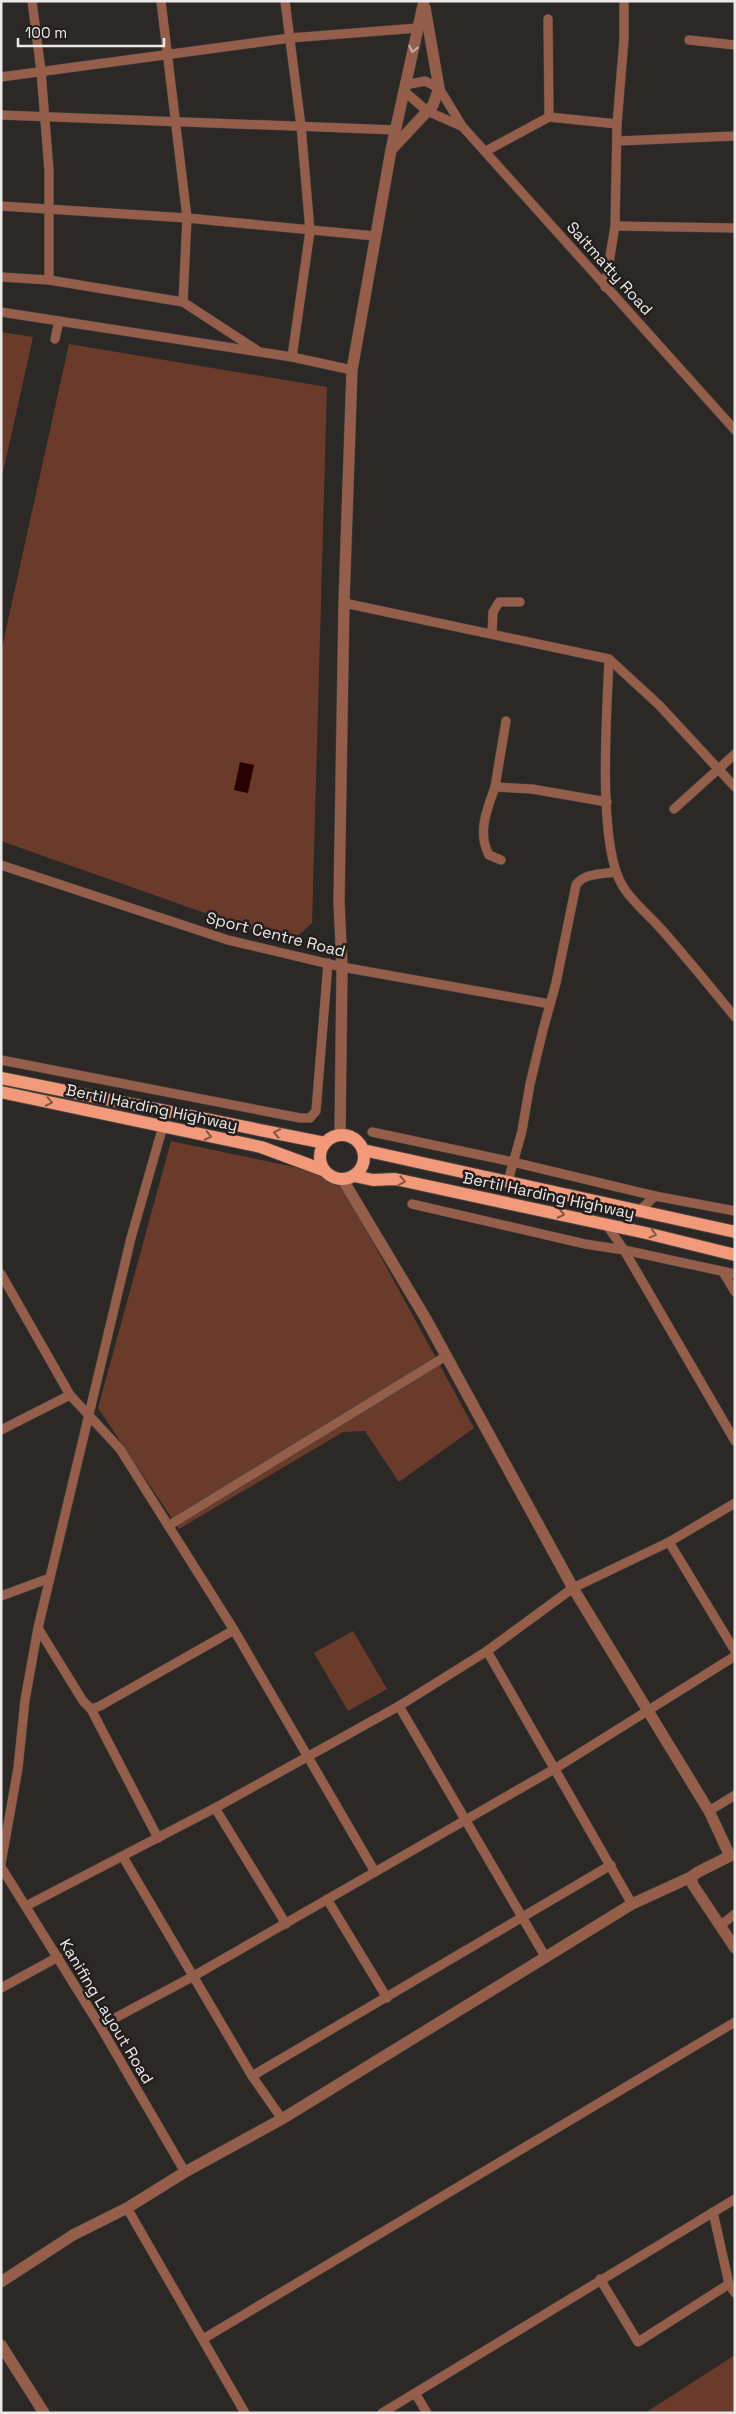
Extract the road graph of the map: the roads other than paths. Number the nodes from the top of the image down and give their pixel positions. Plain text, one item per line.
1 (32, 1) edge
2 (161, 1) edge
3 (285, 1) edge
4 (424, 1) edge
5 (624, 1) edge
6 (548, 19) dead end
7 (418, 28) junction
8 (290, 38) junction
9 (689, 40) dead end
10 (735, 45) edge
11 (167, 54) junction
12 (41, 71) junction
13 (1, 77) edge
14 (439, 82) junction
15 (405, 89) junction
16 (427, 111) junction
17 (1, 115) edge
18 (45, 117) junction
19 (549, 117) junction
20 (177, 121) junction
21 (617, 124) junction
22 (301, 126) junction
23 (462, 126) junction
24 (396, 130) junction
25 (735, 136) edge
26 (618, 141) junction
27 (391, 150) junction
28 (486, 151) junction
29 (1, 206) edge
30 (49, 208) junction
31 (187, 218) junction
32 (616, 226) junction
33 (735, 228) edge
34 (310, 231) junction
35 (375, 236) junction
36 (1, 277) edge
37 (49, 280) junction
38 (605, 287) junction
39 (183, 302) junction
40 (1, 312) edge
41 (59, 321) junction
42 (55, 339) dead end
43 (261, 352) junction
44 (292, 357) junction
45 (352, 370) junction
46 (735, 430) edge
47 (520, 602) dead end
48 (344, 603) junction
49 (492, 634) junction
50 (609, 659) junction
51 (506, 721) dead end
52 (735, 754) edge
53 (719, 769) junction
54 (496, 786) junction
55 (735, 787) edge
56 (607, 802) junction
57 (674, 809) dead end
58 (501, 860) dead end
59 (1, 865) edge
60 (616, 872) junction
61 (328, 964) junction
62 (342, 967) junction
63 (550, 1004) junction
64 (735, 1018) edge
65 (1, 1060) edge
66 (1, 1078) edge
67 (1, 1092) edge
68 (163, 1126) junction
69 (372, 1132) dead end
70 (340, 1135) junction
71 (325, 1142) junction
72 (363, 1150) junction
73 (513, 1162) junction
74 (323, 1170) junction
75 (349, 1178) junction
76 (508, 1181) junction
77 (655, 1196) junction
78 (412, 1204) dead end
79 (640, 1210) junction
80 (735, 1211) edge
81 (605, 1224) junction
82 (735, 1232) edge
83 (624, 1250) junction
84 (735, 1255) edge
85 (723, 1272) junction
86 (1, 1274) edge
87 (735, 1274) edge
88 (10, 1292) junction
89 (735, 1292) edge
90 (1, 1296) edge
91 (446, 1356) junction
92 (70, 1395) junction
93 (89, 1418) junction
94 (1, 1430) edge
95 (735, 1441) edge
96 (735, 1503) edge
97 (168, 1526) junction
98 (669, 1542) junction
99 (50, 1578) junction
100 (573, 1588) junction
101 (1, 1596) edge
102 (38, 1628) junction
103 (234, 1630) junction
104 (487, 1651) junction
105 (735, 1651) edge
106 (735, 1656) edge
107 (399, 1706) junction
108 (91, 1708) junction
109 (647, 1713) junction
110 (306, 1757) junction
111 (556, 1768) junction
112 (735, 1795) edge
113 (215, 1808) junction
114 (709, 1811) junction
115 (465, 1820) junction
116 (158, 1838) junction
117 (733, 1855) edge
118 (123, 1858) junction
119 (1, 1866) edge
120 (611, 1866) junction
121 (375, 1872) junction
122 (691, 1877) junction
123 (328, 1899) junction
124 (632, 1904) junction
125 (26, 1906) junction
126 (735, 1914) edge
127 (522, 1918) junction
128 (286, 1924) junction
129 (721, 1925) junction
130 (735, 1948) edge
131 (58, 1957) junction
132 (546, 1958) junction
133 (192, 1977) junction
134 (1, 1988) edge
135 (387, 1998) junction
136 (735, 2022) edge
137 (100, 2026) junction
138 (252, 2076) junction
139 (282, 2119) junction
140 (185, 2172) junction
141 (735, 2199) edge
142 (127, 2208) junction
143 (714, 2212) junction
144 (600, 2279) junction
145 (1, 2282) edge
146 (729, 2284) junction
147 (735, 2293) edge
148 (203, 2339) junction
149 (1, 2346) edge
150 (415, 2393) junction
151 (44, 2413) edge
152 (245, 2413) edge
153 (382, 2413) edge
154 (427, 2413) edge

1 - 12 street
2 - 11 street
3 - 8 street
4 - 7 street
4 - 14 street
5 - 21 street
6 - 19 street
7 - 8 street
7 -> 15 street
8 - 11 street
8 - 22 street
9 - 10 street
11 - 12 street
11 - 20 street
12 - 13 street
12 - 18 street
14 - 15 street
14 - 16 street
14 - 23 street
15 - 16 street
15 - 24 street
16 - 23 street
16 - 27 street
17 - 18 street
18 - 20 street
18 - 30 street
19 - 21 street
19 - 28 street
20 - 22 street
20 - 31 street
21 - 26 street
22 - 24 street
22 - 34 street
23 - 28 street, Saitmatty Road
24 - 27 street
25 - 26 street
26 - 32 street
27 - 35 street
28 - 38 street, Saitmatty Road
29 - 30 street
30 - 31 street
30 - 37 street
31 - 34 street
31 - 39 street
32 - 33 street
32 - 38 street
34 - 35 street
34 - 44 street
35 - 45 street
36 - 37 street
37 - 39 street
38 - 46 street, Saitmatty Road
39 - 43 street
40 - 41 street
41 - 42 street
41 - 43 street
43 - 44 street
44 - 45 street
45 - 48 street
47 - 49 street
48 - 49 street
48 - 62 street
49 - 50 street
50 - 53 street
50 - 56 street
51 - 54 street
52 - 53 street
53 - 55 street
53 - 57 street
54 - 56 street
54 - 58 street
56 - 60 street
59 - 61 street, Sport Centre Road
60 - 63 street
60 - 64 street
61 - 62 street, Sport Centre Road
61 - 65 street
62 - 63 street, Sport Centre Road
62 - 70 street
63 - 73 street
71 -> 66 main road, Bertil Harding Highway
67 -> 68 main road, Bertil Harding Highway
68 -> 74 main road, Bertil Harding Highway
68 - 93 street
69 - 73 street
70 - 71 main road
70 - 72 main road
71 - 74 main road
72 - 75 main road
72 - 76 main road, Bertil Harding Highway
73 - 76 street
73 - 77 street
74 - 75 main road
75 -> 81 main road, Bertil Harding Highway
75 - 91 street
76 - 79 main road, Bertil Harding Highway
77 - 79 street
77 - 80 street
78 - 83 street
79 - 82 main road, Bertil Harding Highway
81 - 83 street
81 -> 84 main road, Bertil Harding Highway
83 - 85 street
83 - 95 street
85 - 87 street
85 - 89 street
86 - 88 street
88 - 90 street
88 - 92 street
91 - 97 street
91 - 100 street
92 - 93 street
92 - 94 street
93 - 97 street
93 - 99 street
96 - 98 street
97 - 103 street
98 - 100 street
98 - 105 street
99 - 101 street
99 - 102 street
100 - 104 street
100 - 109 street
102 - 108 street
102 - 119 street
103 - 108 street
103 - 110 street
104 - 107 street
104 - 111 street
106 - 109 street
107 - 110 street
107 - 115 street
108 - 116 street
109 - 111 street
109 - 114 street
110 - 113 street
110 - 121 street
111 - 115 street
111 - 120 street
112 - 114 street
113 - 116 street
113 - 128 street
114 - 117 street
115 - 121 street
115 - 127 street
116 - 118 street
117 - 122 street
118 - 125 street
118 - 133 street
119 - 125 street, Kanifing Layout Road
120 - 124 street
120 - 127 street
121 - 123 street
122 - 124 street
122 - 129 street
123 - 128 street
123 - 135 street
124 - 132 street
125 - 131 street, Kanifing Layout Road
126 - 129 street
127 - 132 street
127 - 135 street
128 - 133 street
129 - 130 street
131 - 134 street
131 - 137 street, Kanifing Layout Road
132 - 139 street
133 - 137 street
133 - 138 street
135 - 138 street
136 - 148 street
137 - 140 street, Kanifing Layout Road
138 - 139 street
139 - 140 street
140 - 142 street
141 - 143 street
142 - 145 street
142 - 148 street
143 - 144 street
143 - 146 street
144 - 146 street
144 - 150 street
146 - 147 street
148 - 152 street
149 - 151 street
150 - 153 street
150 - 154 street

